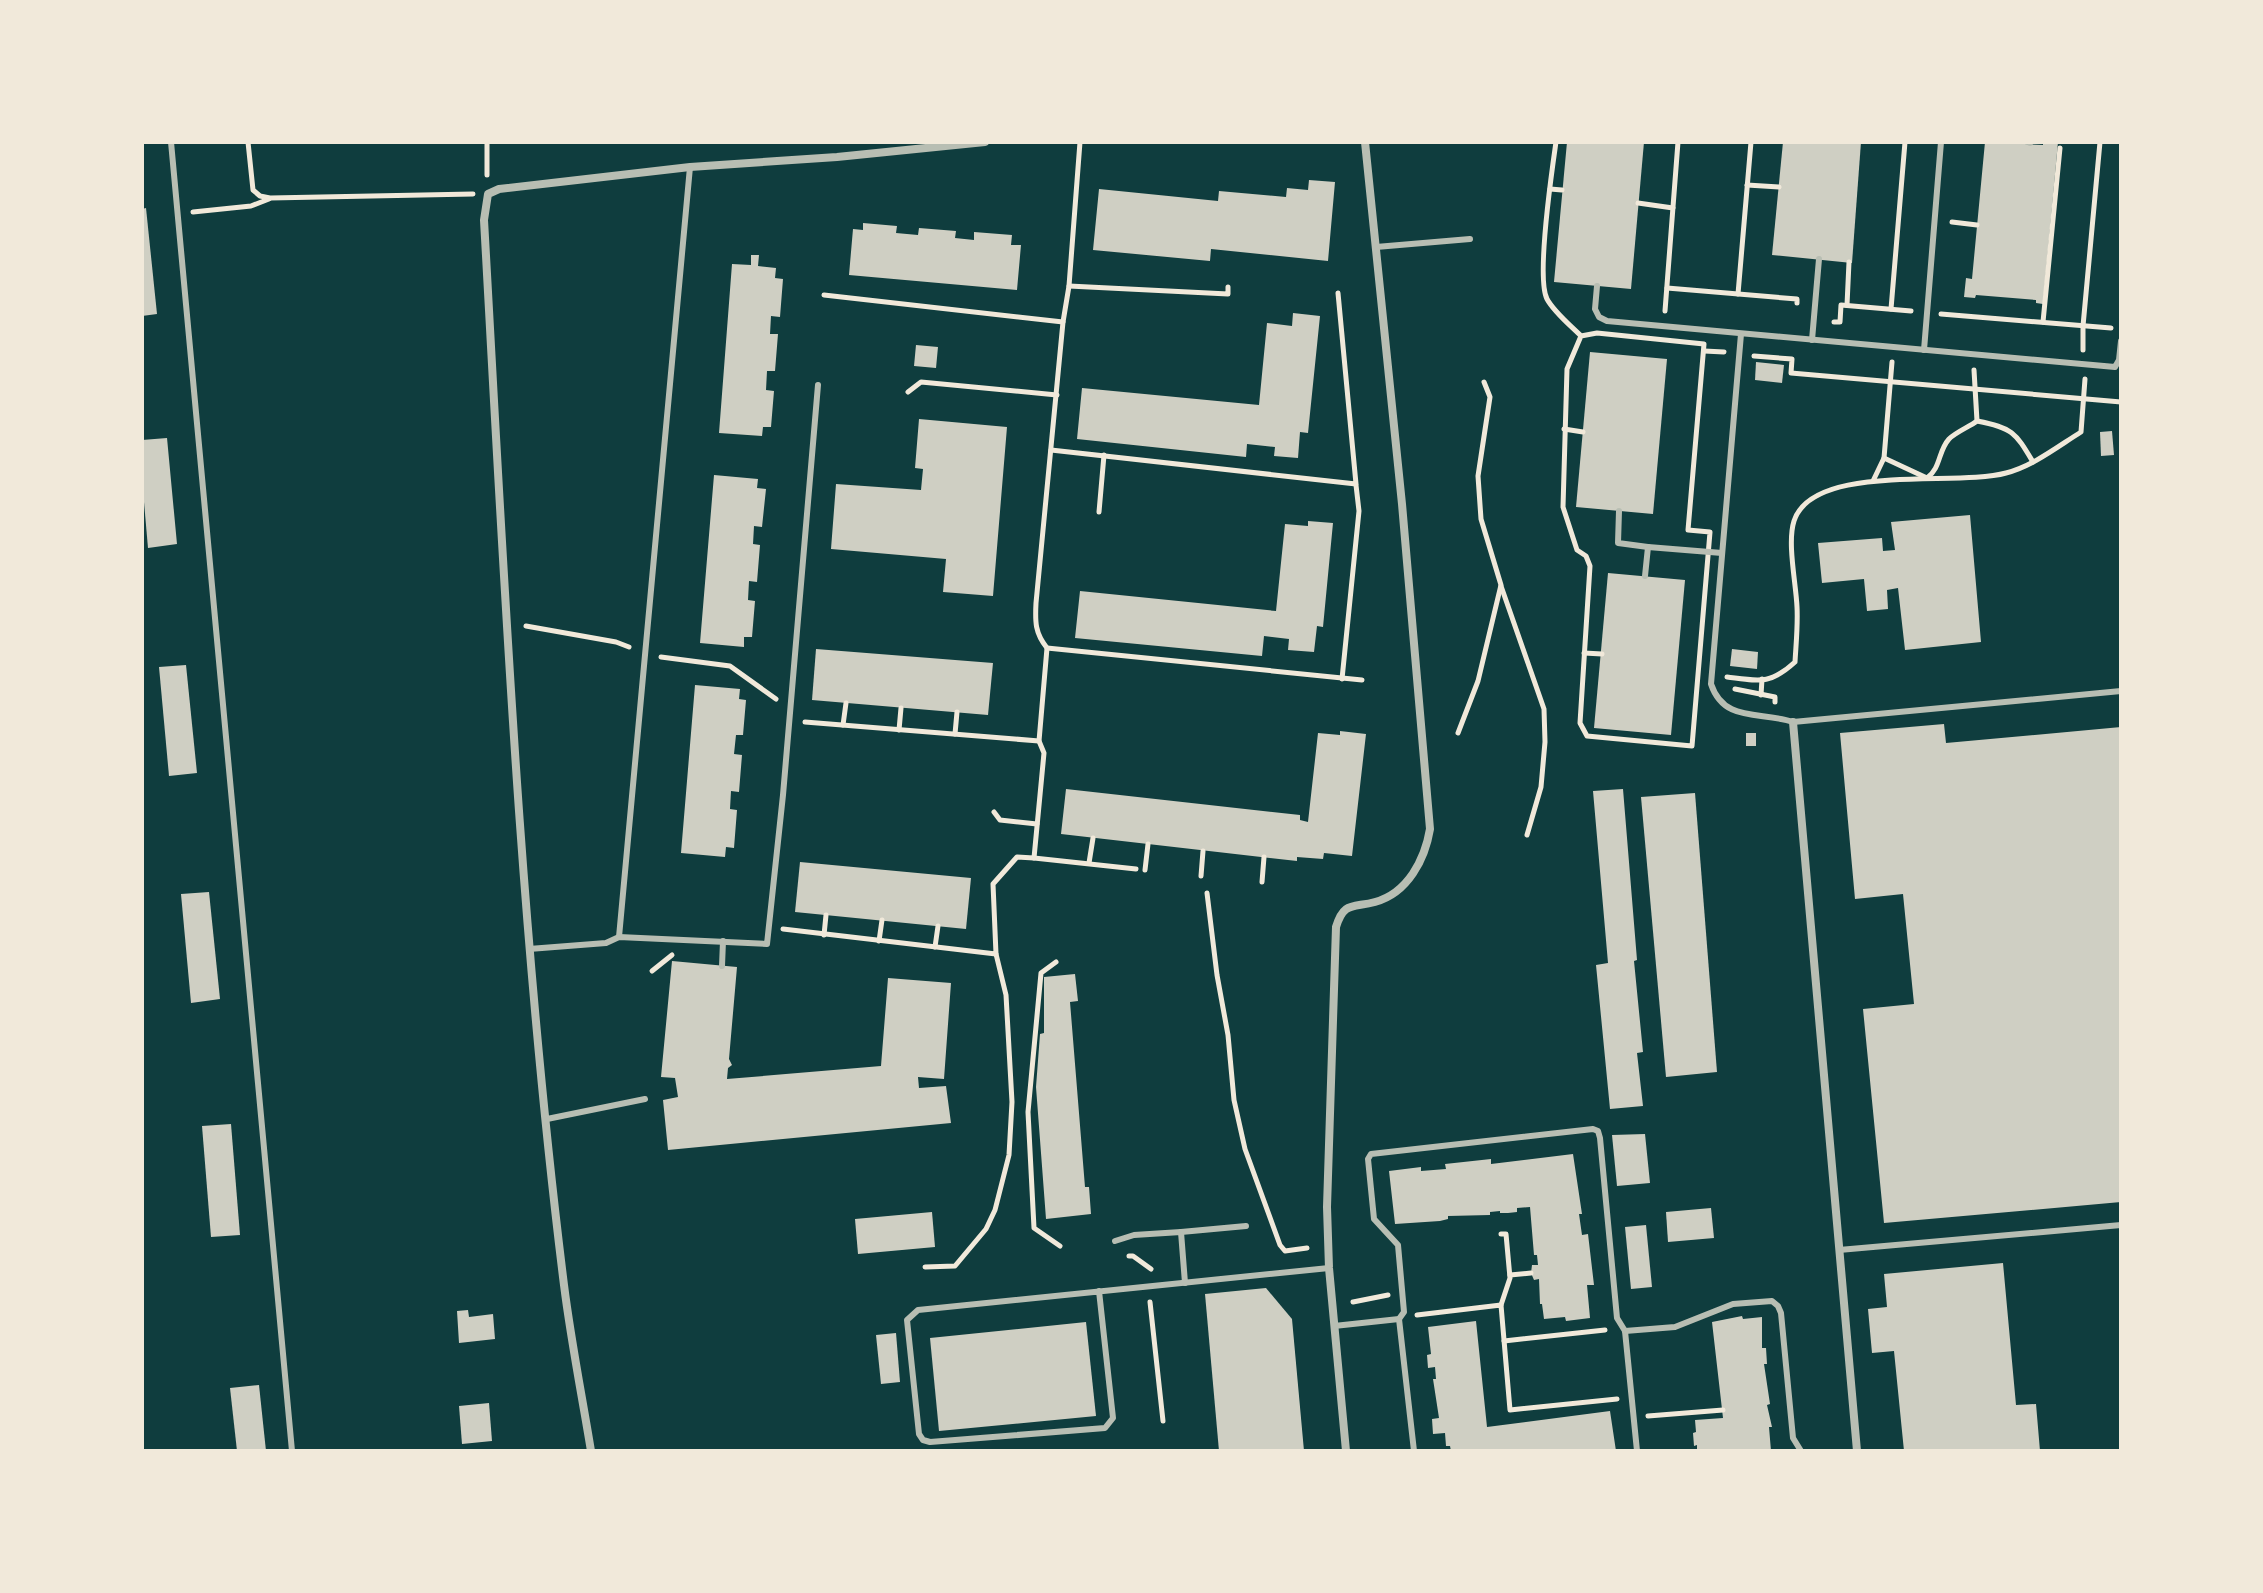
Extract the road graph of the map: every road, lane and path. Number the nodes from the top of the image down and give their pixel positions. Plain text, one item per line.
1 (171, 142) edge
2 (248, 142) edge
3 (487, 142) edge
4 (985, 142) edge
5 (1080, 142) edge
6 (1365, 142) edge
7 (1556, 142) edge
8 (1678, 142) edge
9 (1751, 142) edge
10 (1905, 142) edge
11 (1941, 142) edge
12 (2100, 142) edge
13 (2060, 148) dead end
14 (690, 167) junction
15 (1747, 185) junction
16 (1779, 187) dead end
17 (1550, 189) junction
18 (1562, 190) dead end
19 (488, 194) junction
20 (270, 198) junction
21 (1638, 203) dead end
22 (1673, 208) junction
23 (178, 213) junction
24 (1952, 222) dead end
25 (1977, 225) dead end
26 (1470, 239) dead end
27 (1376, 247) junction
28 (1819, 259) dead end
29 (1849, 262) dead end
30 (1069, 286) junction
31 (1597, 286) dead end
32 (1228, 287) dead end
33 (1667, 288) junction
34 (1338, 293) dead end
35 (1738, 294) junction
36 (824, 295) dead end
37 (1847, 305) junction
38 (1891, 309) junction
39 (1927, 312) junction
40 (1814, 320) junction
41 (1063, 322) junction
42 (2043, 322) junction
43 (1664, 326) junction
44 (2083, 326) junction
45 (2121, 329) edge
46 (1741, 334) junction
47 (1581, 336) dead end
48 (1663, 340) dead end
49 (1812, 340) junction
50 (2121, 341) edge
51 (1894, 347) junction
52 (1924, 350) junction
53 (1704, 351) dead end
54 (1739, 354) junction
55 (1973, 354) junction
56 (2087, 364) junction
57 (1484, 382) dead end
58 (1890, 382) junction
59 (818, 385) dead end
60 (1975, 389) junction
61 (908, 392) dead end
62 (1057, 395) junction
63 (2084, 399) junction
64 (2121, 402) edge
65 (1977, 421) junction
66 (1564, 429) dead end
67 (1583, 432) dead end
68 (1051, 450) junction
69 (1104, 455) junction
70 (1884, 458) junction
71 (2033, 462) junction
72 (1927, 478) junction
73 (1873, 482) junction
74 (1356, 484) junction
75 (1619, 511) dead end
76 (1099, 512) dead end
77 (1648, 547) junction
78 (1722, 553) junction
79 (1645, 576) dead end
80 (1501, 585) junction
81 (526, 626) dead end
82 (1047, 648) junction
83 (1584, 653) dead end
84 (646, 654) junction
85 (1602, 654) dead end
86 (1698, 674) dead end
87 (1712, 674) junction
88 (1728, 677) junction
89 (1342, 679) junction
90 (1762, 679) junction
91 (1362, 680) dead end
92 (2121, 691) edge
93 (846, 703) dead end
94 (901, 708) dead end
95 (789, 711) junction
96 (957, 712) dead end
97 (1793, 722) junction
98 (843, 725) junction
99 (899, 730) junction
100 (1458, 733) dead end
101 (955, 734) junction
102 (1039, 741) junction
103 (994, 812) dead end
104 (1037, 824) junction
105 (1527, 835) dead end
106 (1093, 838) dead end
107 (1148, 844) dead end
108 (1203, 851) dead end
109 (1264, 857) dead end
110 (1034, 858) junction
111 (1089, 863) junction
112 (1136, 869) dead end
113 (1145, 870) dead end
114 (1201, 876) dead end
115 (1262, 882) dead end
116 (1207, 893) dead end
117 (826, 915) dead end
118 (882, 920) dead end
119 (769, 922) junction
120 (938, 926) dead end
121 (824, 935) junction
122 (619, 937) junction
123 (723, 941) junction
124 (879, 941) junction
125 (935, 947) junction
126 (529, 949) junction
127 (996, 954) junction
128 (669, 958) dead end
129 (1056, 962) dead end
130 (722, 966) dead end
131 (652, 971) dead end
132 (645, 1099) dead end
133 (547, 1119) junction
134 (2121, 1225) edge
135 (1246, 1226) dead end
136 (1181, 1232) junction
137 (1501, 1234) dead end
138 (1115, 1241) dead end
139 (1060, 1246) dead end
140 (1307, 1248) dead end
141 (1839, 1250) junction
142 (1125, 1257) dead end
143 (925, 1267) dead end
144 (1329, 1268) junction
145 (1531, 1273) dead end
146 (1510, 1275) junction
147 (1185, 1283) junction
148 (1156, 1286) junction
149 (1099, 1291) junction
150 (1403, 1293) junction
151 (1353, 1302) dead end
152 (1501, 1305) junction
153 (1152, 1316) dead end
154 (1399, 1319) junction
155 (1334, 1326) junction
156 (1616, 1329) dead end
157 (1625, 1331) junction
158 (1504, 1341) junction
159 (1621, 1389) dead end
160 (1723, 1410) dead end
161 (1634, 1417) junction
162 (1163, 1421) dead end
163 (292, 1451) edge
164 (591, 1451) edge
165 (1346, 1451) edge
166 (1414, 1451) edge
167 (1637, 1451) edge
168 (1801, 1451) edge
169 (1857, 1451) edge

1 - 23 lane
2 - 20 path
3 - 19 path
4 - 14 street
5 - 30 path
6 - 27 street
7 - 17 path
8 - 22 path
9 - 15 path
10 - 38 path
11 - 39 lane
12 - 44 path
13 - 42 path
14 - 19 street
14 - 84 lane
15 - 16 path
15 - 35 path
17 - 18 path
17 - 47 path
19 - 20 path
19 - 126 street
20 - 23 path
21 - 22 path
22 - 33 path
23 - 163 lane
24 - 25 path
26 - 27 lane
27 - 144 street
28 - 40 lane
29 - 37 path
30 - 32 path
30 - 41 path
31 - 43 lane
33 - 35 path
33 - 43 path
34 - 74 path
35 - 40 path
36 - 41 path
37 - 38 path
37 - 40 path
38 - 39 path
39 - 42 path
39 - 52 lane
40 - 49 lane
41 - 62 path
42 - 44 path
43 - 46 lane
43 - 48 path
44 - 45 path
44 - 56 path
46 - 49 lane
46 - 54 lane
49 - 51 lane
50 - 56 lane
51 - 52 lane
51 - 58 path
52 - 55 lane
53 - 54 path
54 - 58 path
54 - 78 lane
55 - 56 lane
55 - 60 path
56 - 63 path
57 - 80 path
58 - 60 path
58 - 70 path
59 - 95 lane
60 - 63 path
60 - 65 path
61 - 62 path
62 - 68 path
63 - 64 path
63 - 71 path
65 - 71 path
65 - 72 path
66 - 67 path
68 - 69 path
68 - 82 path
69 - 74 path
69 - 76 path
70 - 72 path
70 - 73 path
71 - 72 path
72 - 73 path
73 - 90 path
74 - 89 path
75 - 77 lane
77 - 78 lane
77 - 79 lane
78 - 87 lane
80 - 100 path
80 - 105 path
81 - 84 path
82 - 89 path
82 - 102 path
83 - 85 path
84 - 95 path
84 - 122 lane
86 - 87 path
87 - 88 path
87 - 97 lane
88 - 90 path
88 - 90 path
89 - 91 path
92 - 97 lane
93 - 98 path
94 - 99 path
95 - 98 path
95 - 119 lane
96 - 101 path
97 - 141 street
98 - 99 path
99 - 101 path
101 - 102 path
102 - 104 path
103 - 104 path
104 - 110 path
106 - 111 path
107 - 113 path
108 - 114 path
109 - 115 path
110 - 111 path
110 - 127 path
111 - 112 path
116 - 140 path
117 - 121 path
118 - 124 path
119 - 121 path
119 - 123 lane
120 - 125 path
121 - 124 path
122 - 123 lane
122 - 126 lane
123 - 130 lane
124 - 125 path
125 - 127 path
126 - 133 street
127 - 143 path
128 - 131 path
129 - 139 path
132 - 133 lane
133 - 164 street
134 - 141 lane
135 - 136 lane
136 - 138 lane
136 - 147 lane
137 - 146 path
141 - 169 street
142 - 148 path
144 - 147 lane
144 - 155 street
145 - 146 path
146 - 152 path
147 - 148 lane
148 - 149 lane
149 - 149 lane
150 - 151 path
150 - 152 path
150 - 154 lane
150 - 157 lane
152 - 158 path
153 - 162 path
154 - 155 lane
154 - 166 lane
155 - 165 street
156 - 158 path
157 - 161 lane
157 - 168 lane
158 - 159 path
160 - 161 path
161 - 167 lane

